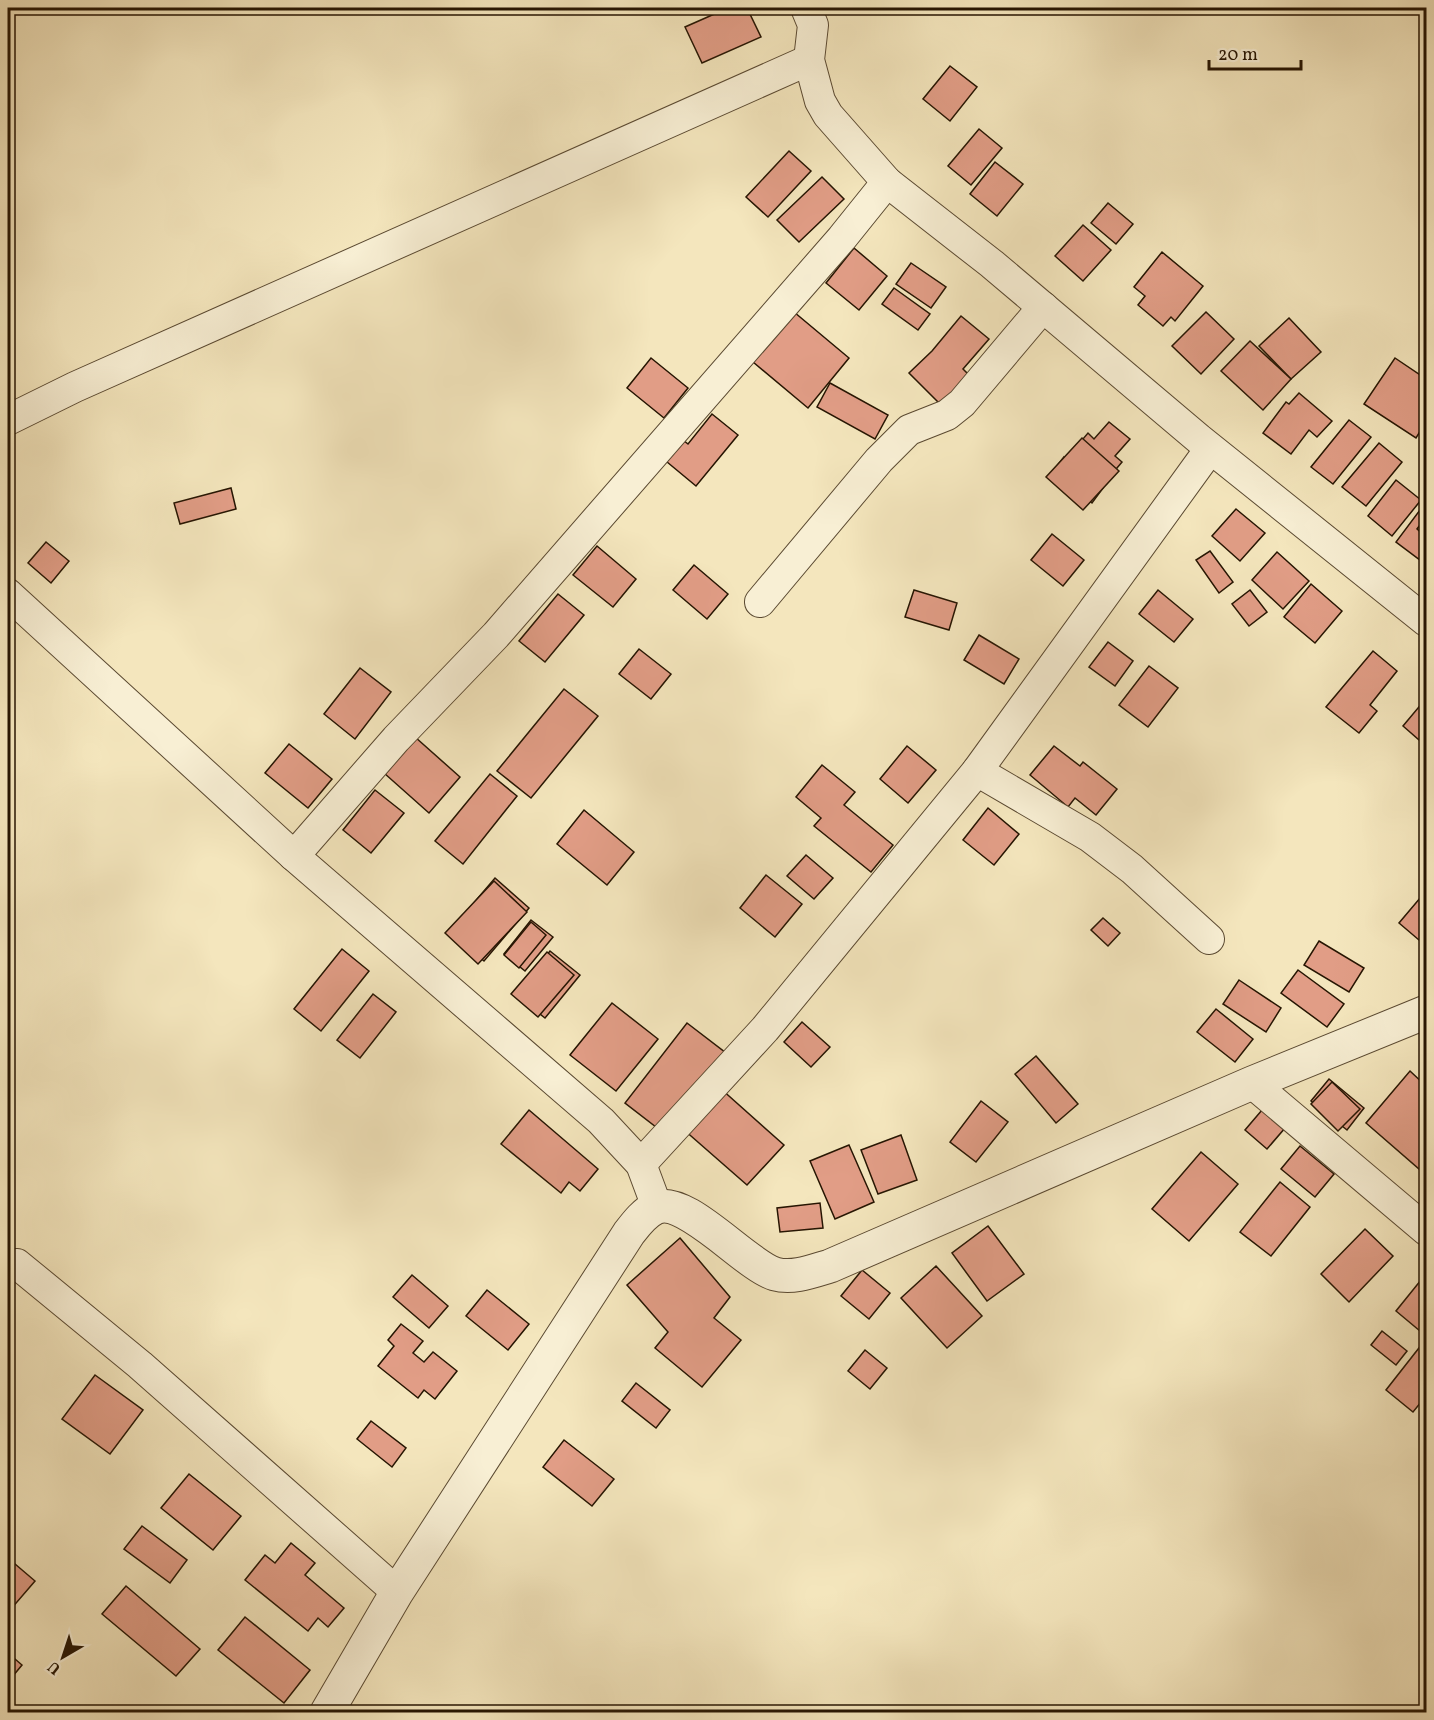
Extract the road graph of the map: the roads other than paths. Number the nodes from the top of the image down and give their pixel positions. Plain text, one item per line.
1 (806, 8) edge
2 (809, 60) junction
3 (887, 182) junction
4 (1043, 307) junction
5 (8, 420) edge
6 (1210, 449) junction
7 (8, 594) edge
8 (760, 602) dead end
9 (1426, 621) edge
10 (977, 771) junction
11 (294, 856) junction
12 (1209, 939) dead end
13 (1426, 1012) edge
14 (1252, 1083) junction
15 (641, 1164) junction
16 (657, 1207) junction
17 (1426, 1230) edge
18 (17, 1264) dead end
19 (397, 1592) junction
20 (327, 1713) edge

1 - 2 street
2 - 3 street
2 - 5 street
3 - 4 street
3 - 11 street
4 - 6 street
4 - 8 street
6 - 9 street
6 - 10 street
7 - 11 street
10 - 12 street
10 - 15 street
11 - 15 street
13 - 14 street
14 - 16 street
14 - 17 street
15 - 16 street
16 - 19 street
18 - 19 street
19 - 20 street

